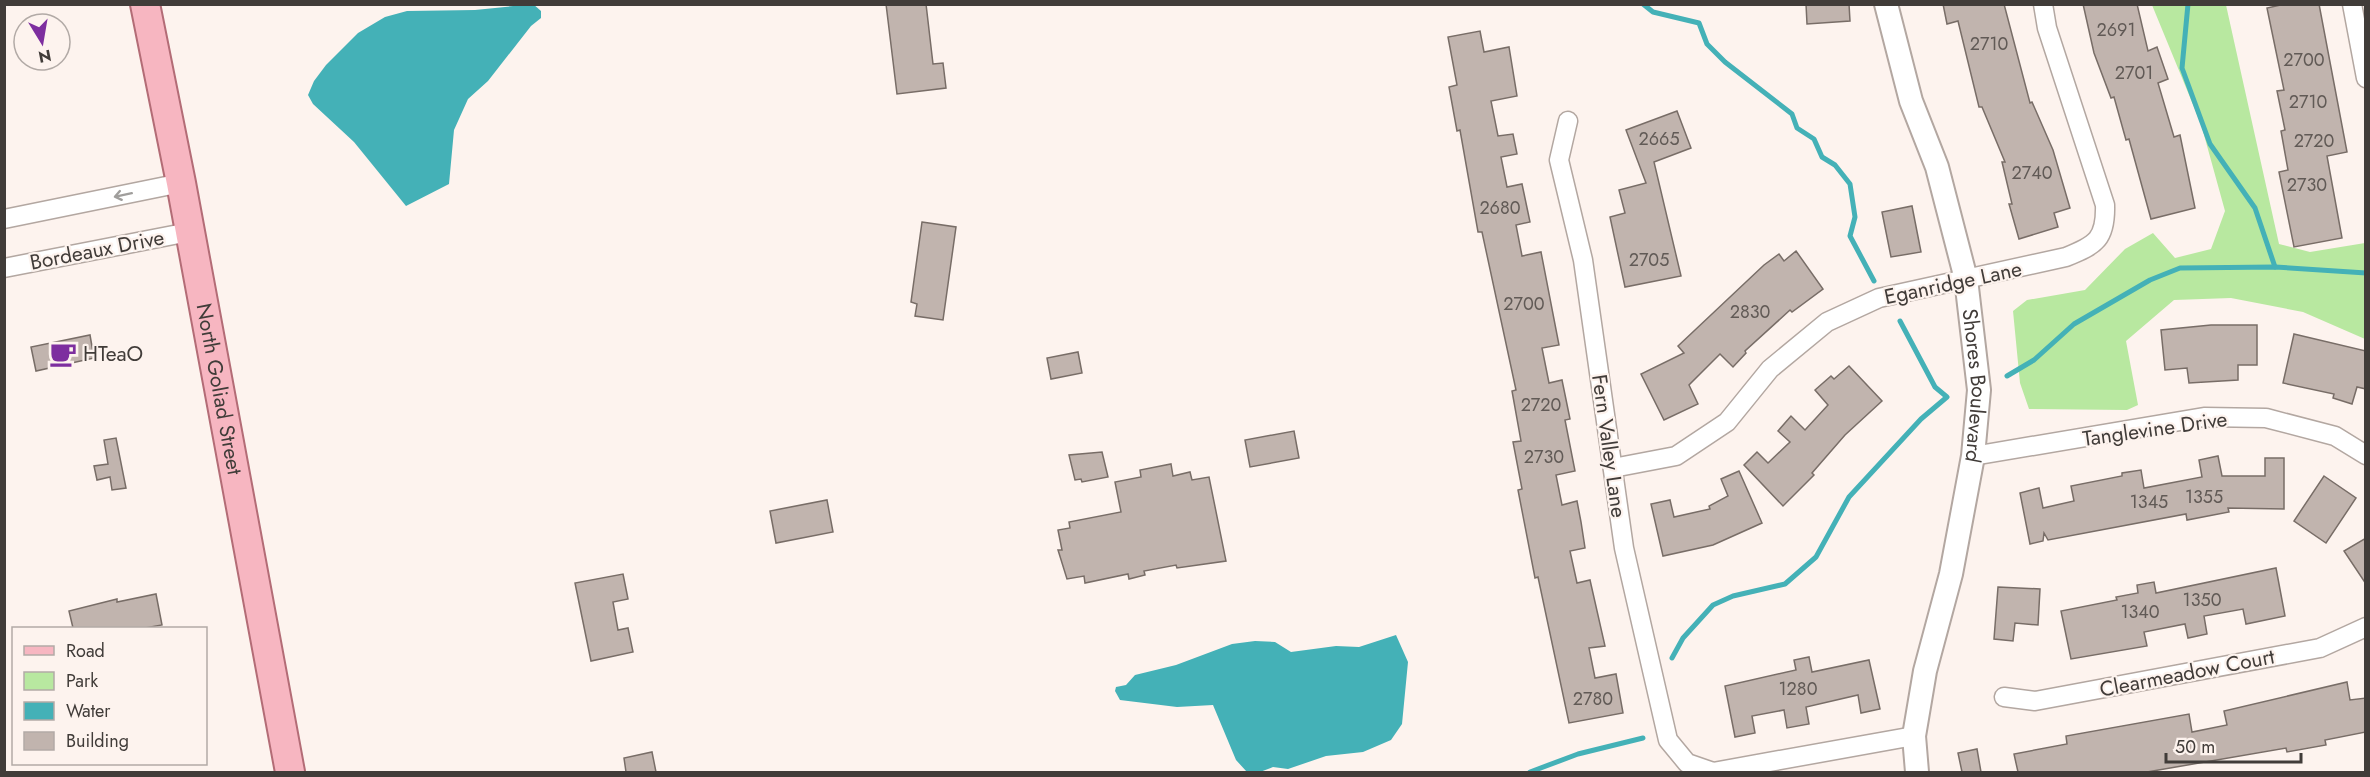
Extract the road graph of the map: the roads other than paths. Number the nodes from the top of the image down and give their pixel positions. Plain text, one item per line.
1 (145, 4) edge
2 (1886, 4) edge
3 (2043, 4) edge
4 (2352, 4) edge
5 (2366, 78) edge
6 (1568, 121) dead end
7 (181, 183) junction
8 (4, 219) edge
9 (189, 232) junction
10 (4, 268) edge
11 (1966, 279) junction
12 (2366, 455) edge
13 (1973, 456) junction
14 (1613, 468) junction
15 (2366, 627) edge
16 (2004, 697) dead end
17 (1914, 736) junction
18 (290, 772) edge
19 (1917, 772) edge

1 - 7 main road, North Goliad Street
2 - 11 street, Shores Boulevard
3 - 11 street, Eganridge Lane
4 - 5 street
6 - 14 street, Fern Valley Lane
7 -> 8 street
7 - 9 main road, North Goliad Street
9 - 10 street, Bordeaux Drive
9 - 18 main road, North Goliad Street
11 - 13 street, Shores Boulevard
11 - 14 street, Eganridge Lane
12 - 13 street, Tanglevine Drive
13 - 17 street, Shores Boulevard
14 - 17 street, Fern Valley Lane
15 - 16 street, Clearmeadow Court
17 - 19 street, Shores Boulevard

